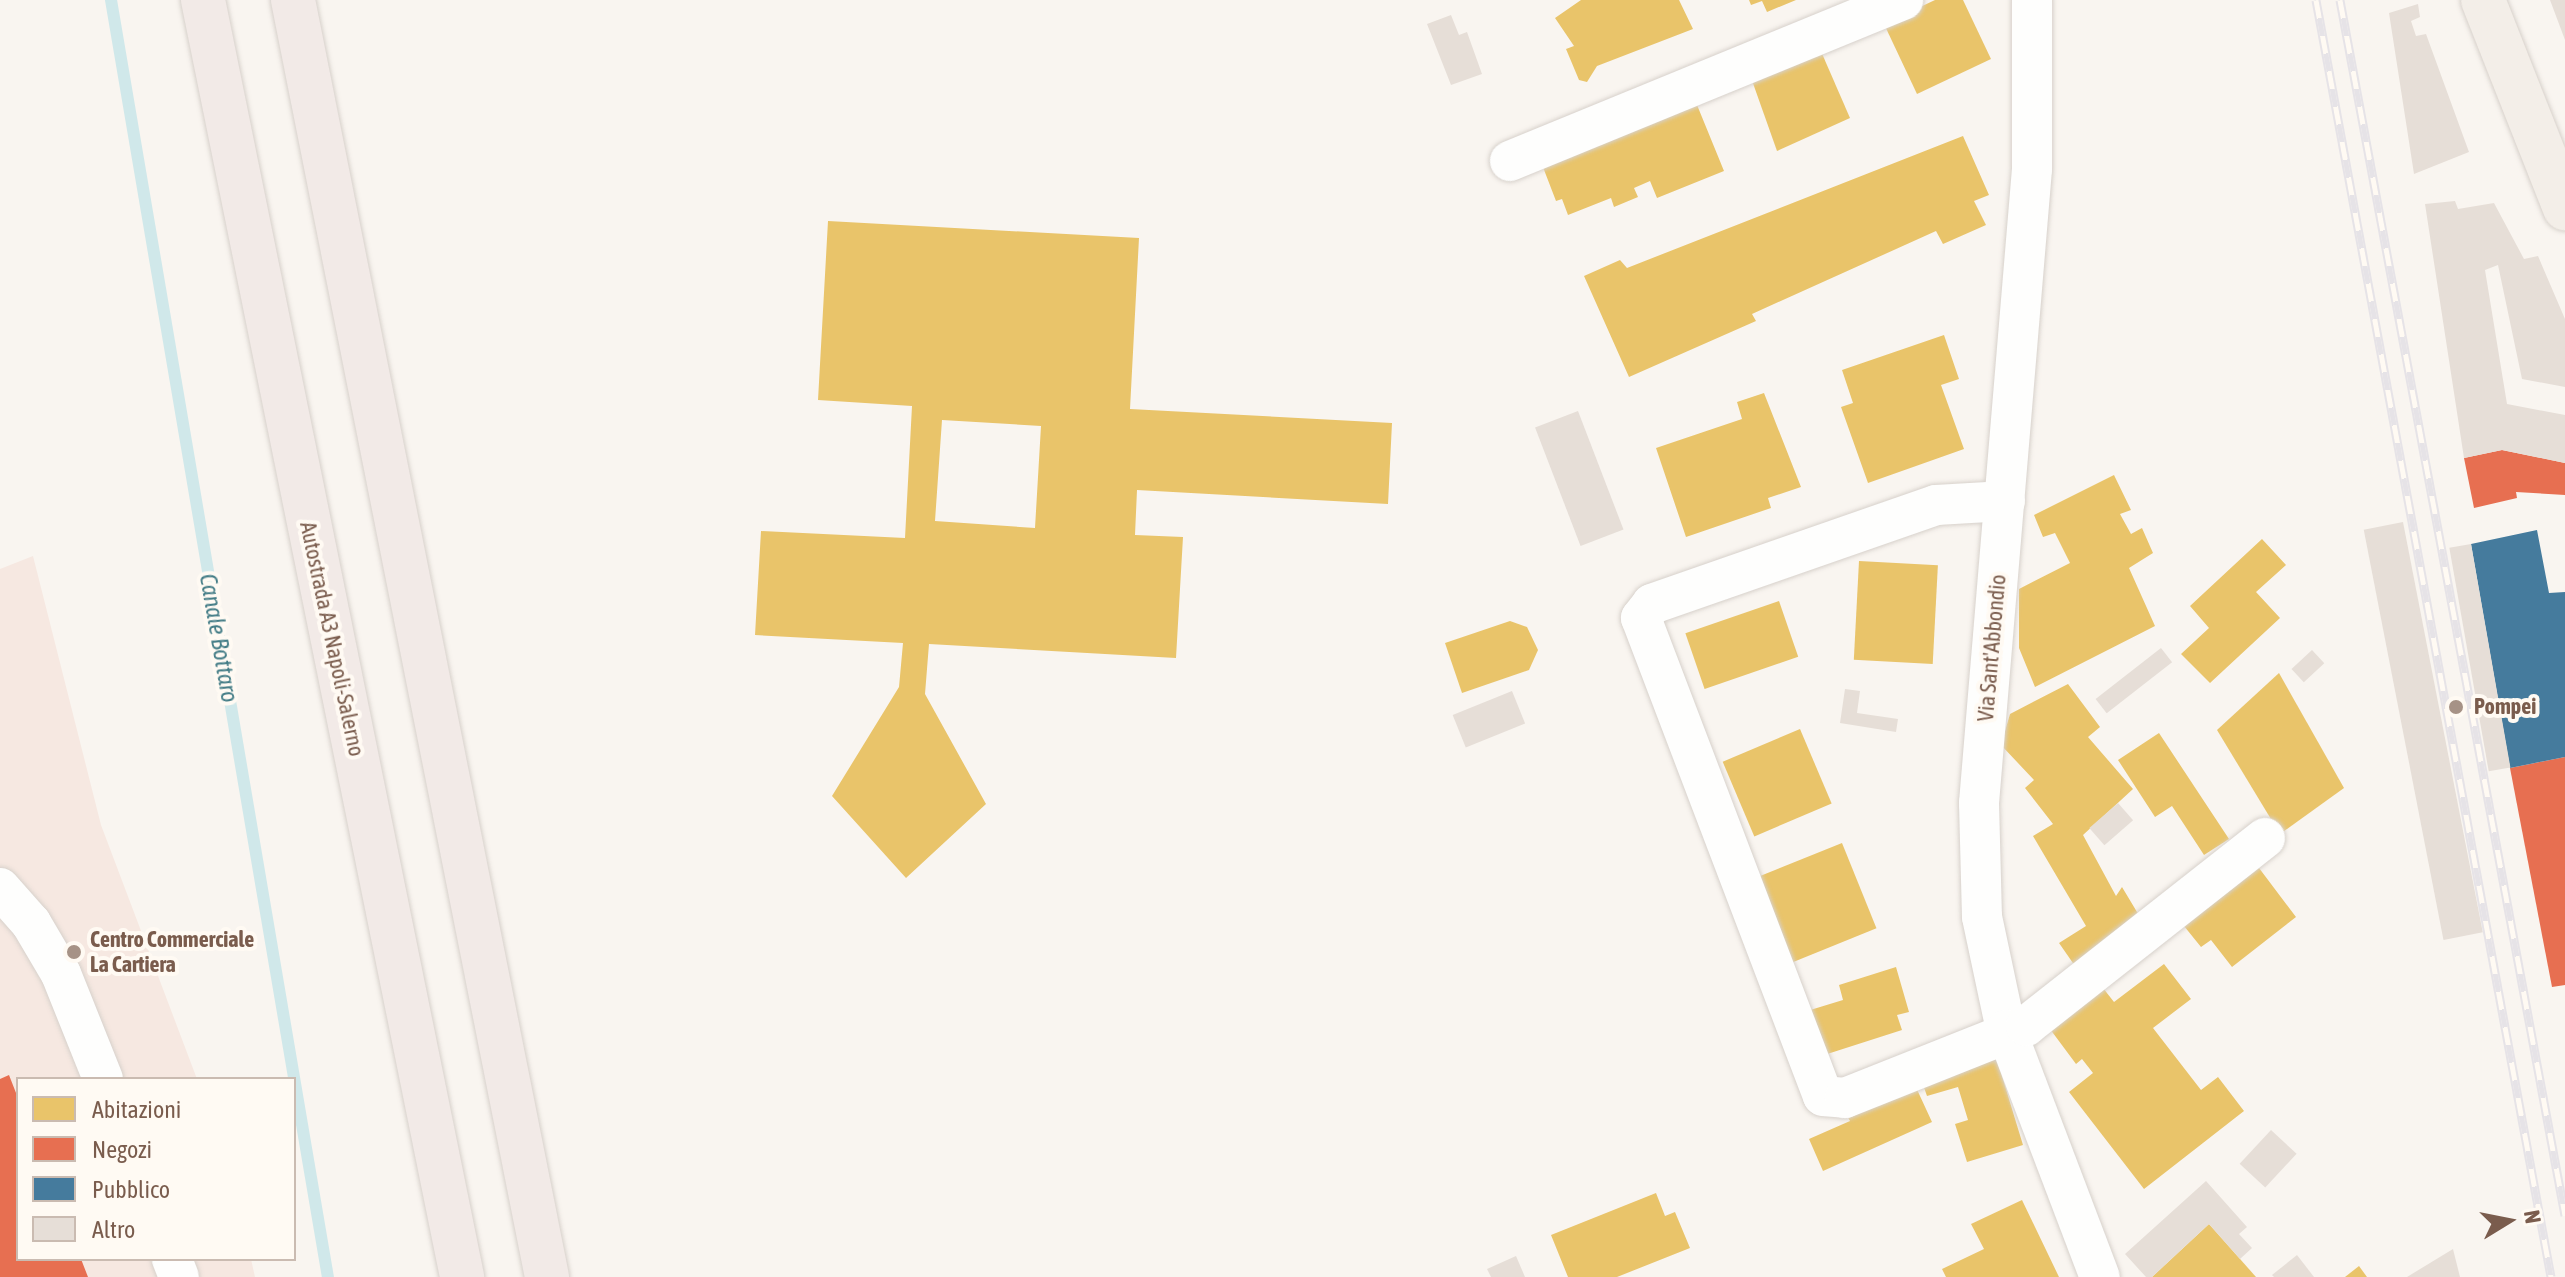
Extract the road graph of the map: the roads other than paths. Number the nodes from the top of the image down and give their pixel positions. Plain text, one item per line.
1 (203, 0) edge
2 (293, 0) edge
3 (1903, 0) edge
4 (2032, 0) edge
5 (2483, 0) edge
6 (1510, 161) dead end
7 (2565, 208) edge
8 (2005, 501) junction
9 (2265, 838) dead end
10 (0, 888) edge
11 (2008, 1034) junction
12 (102, 1077) edge
13 (462, 1277) edge
14 (547, 1277) edge
15 (2100, 1277) edge

1 - 13 highway, Autostrada A3 Napoli-Salerno
2 - 14 highway
3 - 6 street
4 - 8 street, Via Sant'Abbondio
5 - 7 main road
8 - 11 street, Via Sant'Abbondio
8 - 11 street
9 - 11 street
10 - 12 street
11 - 15 street, Via Sant'Abbondio

